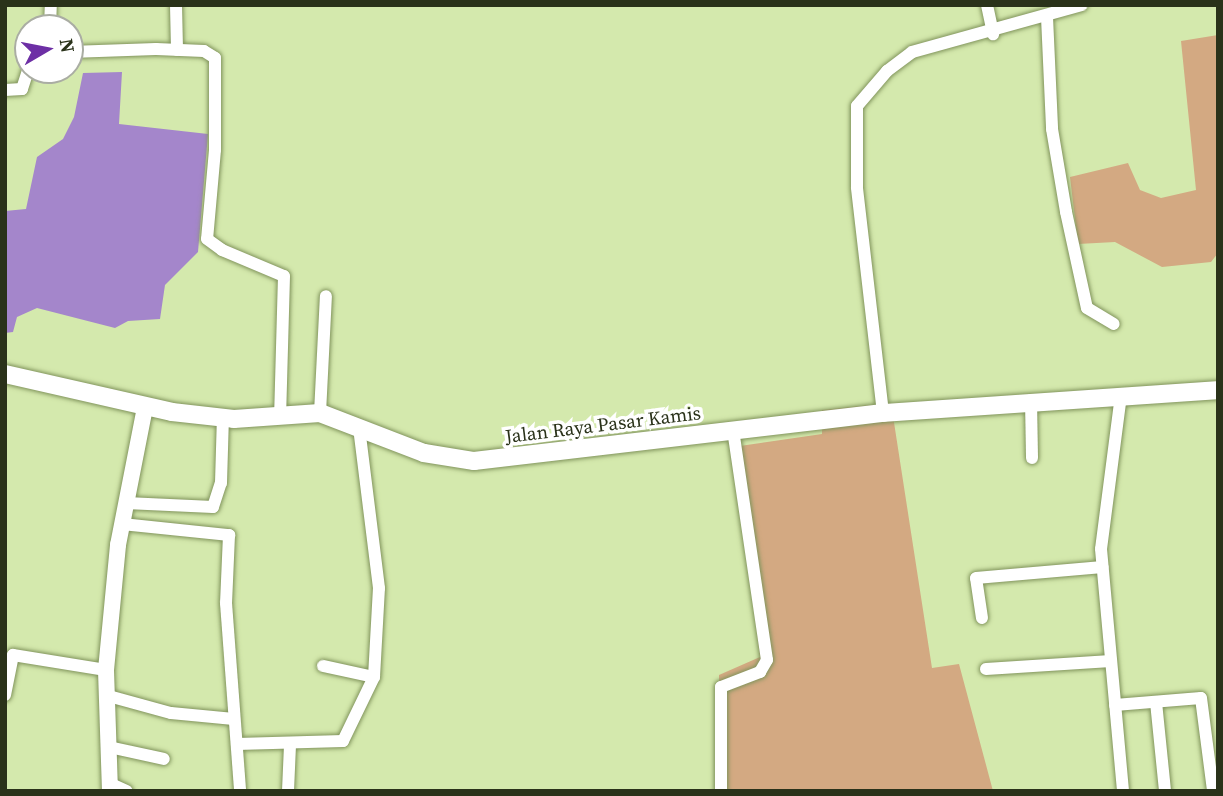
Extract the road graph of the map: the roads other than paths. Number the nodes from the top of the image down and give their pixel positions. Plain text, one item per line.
1 (176, 5) edge
2 (987, 5) edge
3 (1082, 5) edge
4 (1048, 17) junction
5 (993, 34) junction
6 (177, 50) junction
7 (84, 52) edge
8 (24, 84) edge
9 (5, 90) edge
10 (326, 296) dead end
11 (1114, 324) dead end
12 (5, 374) edge
13 (1218, 390) edge
14 (1121, 395) junction
15 (1031, 400) junction
16 (145, 407) junction
17 (320, 413) junction
18 (883, 414) junction
19 (280, 416) junction
20 (223, 417) junction
21 (359, 427) junction
22 (733, 431) junction
23 (1032, 458) dead end
24 (126, 503) junction
25 (122, 524) junction
26 (1103, 567) junction
27 (982, 618) dead end
28 (1111, 661) junction
29 (323, 666) dead end
30 (986, 669) dead end
31 (106, 670) junction
32 (374, 677) junction
33 (5, 695) edge
34 (105, 695) junction
35 (1156, 702) junction
36 (1115, 705) junction
37 (234, 719) junction
38 (1213, 740) edge
39 (237, 744) junction
40 (290, 745) junction
41 (109, 747) junction
42 (164, 759) dead end
43 (111, 787) edge
44 (127, 791) edge
45 (240, 791) edge
46 (288, 791) edge
47 (721, 791) edge
48 (1123, 791) edge
49 (1165, 791) edge
50 (1213, 791) edge

1 - 6 street
2 - 5 street
3 - 4 street
4 - 5 street
4 - 11 street
5 - 18 street
6 - 7 street
6 - 19 street
8 - 9 street
10 - 17 street
12 - 16 main road, Jalan Raya Pasar Kamis
13 - 14 main road, Jalan Raya Pasar Kamis
14 - 15 main road, Jalan Raya Pasar Kamis
14 - 26 street
15 - 18 main road, Jalan Raya Pasar Kamis
15 - 23 street
16 - 20 main road, Jalan Raya Pasar Kamis
16 - 24 street
17 - 19 main road, Jalan Raya Pasar Kamis
17 - 21 main road, Jalan Raya Pasar Kamis
18 - 22 main road, Jalan Raya Pasar Kamis
19 - 20 main road, Jalan Raya Pasar Kamis
20 - 24 street
21 - 22 main road, Jalan Raya Pasar Kamis
21 - 32 street
22 - 47 street
24 - 25 street
25 - 31 street
25 - 37 street
26 - 27 street
26 - 28 street
28 - 30 street
28 - 36 street
29 - 32 street
31 - 33 street
31 - 34 street
32 - 40 street
34 - 37 street
34 - 41 street
35 - 36 street
35 - 38 street
35 - 49 street
36 - 48 street
37 - 39 street
38 - 50 street
39 - 40 street
39 - 45 street
40 - 46 street
41 - 42 street
41 - 43 street
43 - 44 street

